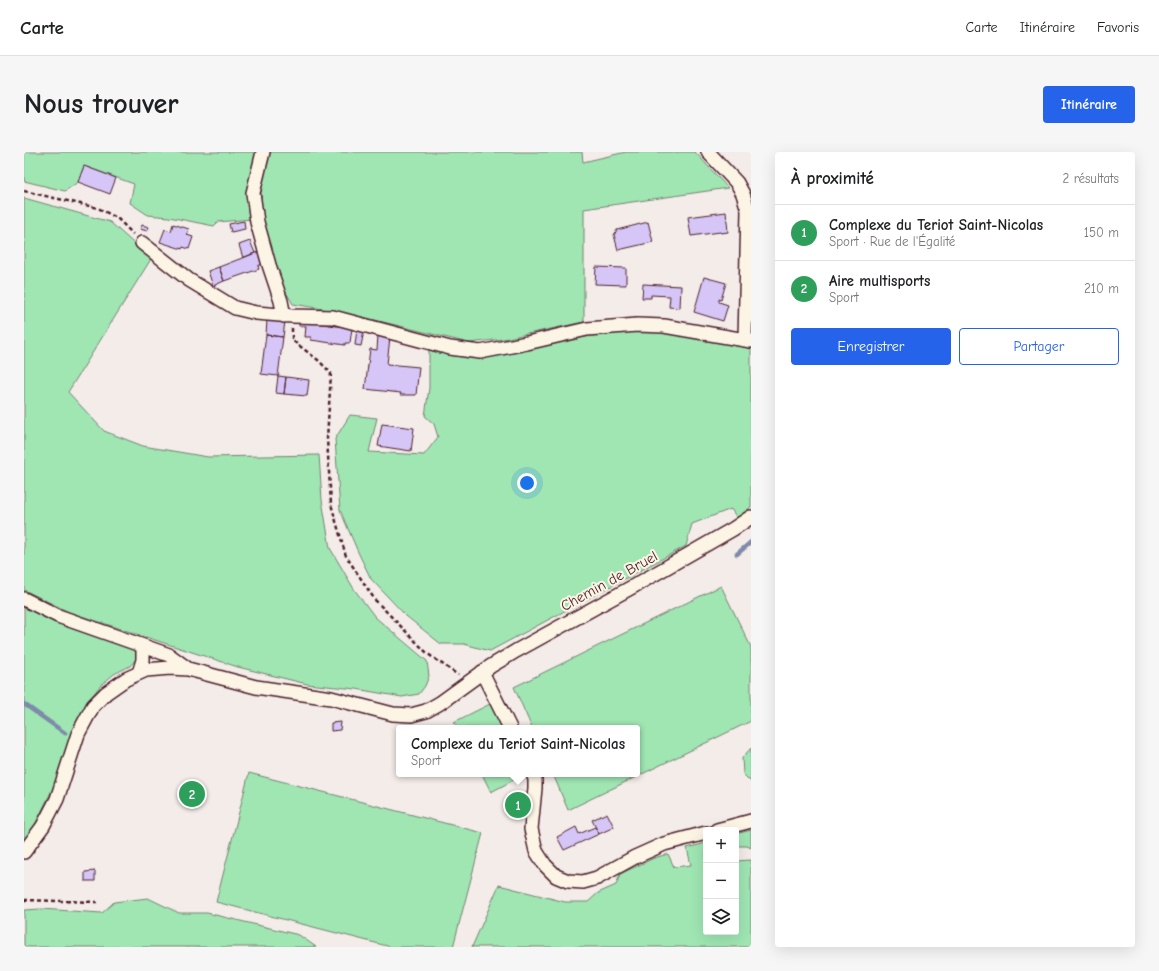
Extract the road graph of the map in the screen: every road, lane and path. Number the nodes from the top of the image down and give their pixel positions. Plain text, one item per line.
1 (263, 152) edge
2 (708, 152) edge
3 (24, 191) edge
4 (142, 243) joint
5 (288, 316) junction
6 (748, 340) edge
7 (751, 517) edge
8 (24, 599) edge
9 (143, 646) junction
10 (188, 669) junction
11 (482, 672) junction
12 (139, 674) junction
13 (468, 682) junction
14 (508, 725) edge
15 (534, 777) edge
16 (751, 821) edge
17 (729, 827) edge
18 (703, 834) edge
19 (24, 852) edge
20 (24, 900) edge
21 (97, 902) dead end

1 - 5 street
2 - 6 street
3 - 4 path
4 - 5 street
5 - 6 street
5 - 13 path
7 - 11 street, Chemin de Bruel
8 - 9 street
9 - 10 street
9 - 12 street
10 - 12 street
10 - 13 street, Chemin de Bruel
11 - 13 street, Chemin de Bruel
11 - 14 street
12 - 19 street
15 - 18 street
16 - 17 street
20 - 21 path

